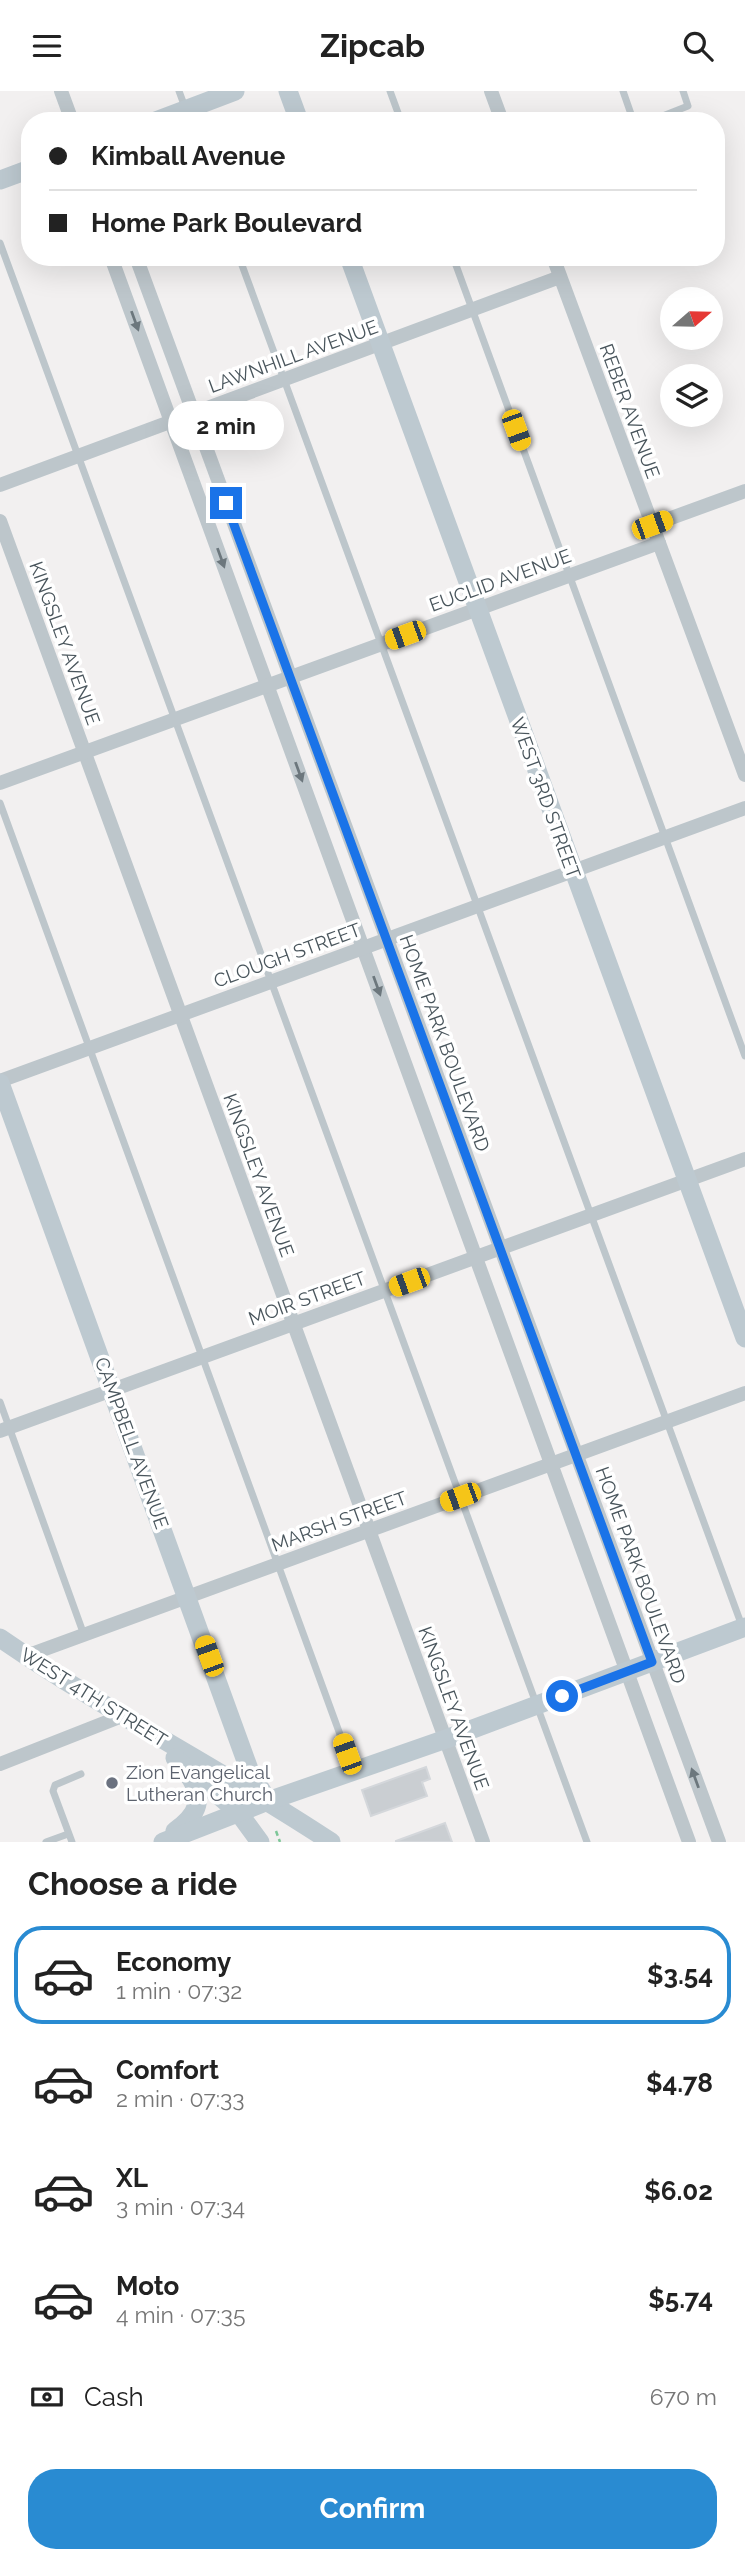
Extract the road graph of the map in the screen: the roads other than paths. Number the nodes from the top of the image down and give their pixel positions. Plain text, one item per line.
1 (61, 91) edge
2 (234, 91) edge
3 (288, 91) edge
4 (390, 91) edge
5 (491, 91) edge
6 (622, 91) edge
7 (682, 91) edge
8 (185, 107) edge
9 (69, 112) edge
10 (296, 112) edge
11 (398, 112) edge
12 (499, 112) edge
13 (630, 112) edge
14 (673, 112) edge
15 (21, 172) edge
16 (0, 180) edge
17 (0, 243) edge
18 (114, 266) edge
19 (139, 266) edge
20 (242, 266) edge
21 (352, 266) edge
22 (456, 266) edge
23 (556, 266) edge
24 (560, 277) junction
25 (472, 309) junction
26 (380, 344) junction
27 (283, 380) junction
28 (193, 413) junction
29 (171, 422) junction
30 (79, 456) junction
31 (0, 485) edge
32 (745, 491) edge
33 (0, 521) edge
34 (652, 525) junction
35 (659, 543) junction
36 (569, 576) junction
37 (478, 609) junction
38 (380, 645) junction
39 (290, 677) junction
40 (268, 686) junction
41 (176, 719) junction
42 (85, 753) junction
43 (745, 775) edge
44 (0, 783) edge
45 (0, 803) edge
46 (745, 808) edge
47 (664, 838) junction
48 (573, 871) junction
49 (476, 907) junction
50 (387, 939) junction
51 (363, 948) junction
52 (273, 981) junction
53 (180, 1015) junction
54 (88, 1048) junction
55 (745, 1056) edge
56 (0, 1082) edge
57 (745, 1159) edge
58 (687, 1180) junction
59 (590, 1216) junction
60 (500, 1248) junction
61 (476, 1257) junction
62 (383, 1291) junction
63 (293, 1324) junction
64 (745, 1338) edge
65 (204, 1356) junction
66 (112, 1390) junction
67 (745, 1393) edge
68 (0, 1402) edge
69 (668, 1422) junction
70 (5, 1429) edge
71 (576, 1455) junction
72 (552, 1464) junction
73 (460, 1497) junction
74 (368, 1531) junction
75 (279, 1563) junction
76 (188, 1597) junction
77 (744, 1629) edge
78 (84, 1635) junction
79 (0, 1638) edge
80 (26, 1656) junction
81 (652, 1662) junction
82 (627, 1671) junction
83 (537, 1705) junction
84 (122, 1716) junction
85 (446, 1739) junction
86 (178, 1761) junction
87 (0, 1764) edge
88 (353, 1771) junction
89 (81, 1774) dead end
90 (268, 1801) junction
91 (238, 1812) junction
92 (273, 1833) edge
93 (68, 1834) junction
94 (165, 1841) edge
95 (47, 1842) edge
96 (72, 1842) edge
97 (331, 1842) edge
98 (483, 1842) edge
99 (587, 1842) edge
100 (689, 1842) edge
101 (719, 1842) edge

1 - 9 street
2 - 8 street
3 - 10 street
4 - 11 lane
5 - 12 street
6 - 13 lane
7 - 14 lane
15 - 16 street
17 - 30 lane
18 -> 29 street
19 - 28 street, HOME PARK BOULEVARD
20 - 27 lane
21 - 26 street, WEST 3RD STREET
22 - 25 lane
23 - 24 street, REBER AVENUE
24 - 25 street, LAWNHILL AVENUE
24 - 34 street, REBER AVENUE
25 - 26 street, LAWNHILL AVENUE
25 - 36 lane
26 - 27 street, LAWNHILL AVENUE
26 - 37 street, WEST 3RD STREET
27 - 28 street, LAWNHILL AVENUE
27 - 38 lane
28 - 29 street, LAWNHILL AVENUE
28 - 39 street, HOME PARK BOULEVARD
29 - 30 street, LAWNHILL AVENUE
29 -> 40 street
30 - 31 street, LAWNHILL AVENUE
30 - 41 lane
32 - 34 street
33 - 42 street, KINGSLEY AVENUE
34 - 35 street, REBER AVENUE
35 - 36 street, EUCLID AVENUE
35 - 43 street, REBER AVENUE
36 - 37 street, EUCLID AVENUE
36 - 47 lane
37 - 38 street, EUCLID AVENUE
37 - 48 street, WEST 3RD STREET
38 - 39 street, EUCLID AVENUE
38 - 49 lane
39 - 40 street, EUCLID AVENUE
39 - 50 street, HOME PARK BOULEVARD
40 - 41 street, EUCLID AVENUE
40 -> 51 street
41 - 42 street, EUCLID AVENUE
41 - 52 lane
42 - 44 street, EUCLID AVENUE
42 - 53 street, KINGSLEY AVENUE
45 - 54 lane
46 - 47 street, CLOUGH STREET
47 - 48 street, CLOUGH STREET
47 - 55 lane
48 - 49 street, CLOUGH STREET
48 - 58 street, WEST 3RD STREET
49 - 50 street, CLOUGH STREET
49 - 59 lane
50 - 51 street, CLOUGH STREET
50 - 60 street, HOME PARK BOULEVARD
51 - 52 street, CLOUGH STREET
51 -> 61 street
52 - 53 street, CLOUGH STREET
52 - 62 lane
53 - 54 street, CLOUGH STREET
53 - 63 street, KINGSLEY AVENUE
54 - 56 street, CLOUGH STREET
54 - 65 lane
56 - 66 street, CAMPBELL AVENUE
57 - 58 street, MOIR STREET
58 - 59 street, MOIR STREET
58 - 64 street, WEST 3RD STREET
59 - 60 street, MOIR STREET
59 - 69 lane
60 - 61 street, MOIR STREET
60 - 71 street, HOME PARK BOULEVARD
61 - 62 street, MOIR STREET
61 - 72 street
62 - 63 street, MOIR STREET
62 - 73 lane
63 - 65 street, MOIR STREET
63 - 74 street, KINGSLEY AVENUE
65 - 66 street, MOIR STREET
65 - 75 lane
66 - 70 street, MOIR STREET
66 - 76 street, CAMPBELL AVENUE
67 - 69 street, MARSH STREET
68 - 70 lane
69 - 71 street, MARSH STREET
69 - 77 lane
70 - 78 lane
71 - 72 street, MARSH STREET
71 - 81 street, HOME PARK BOULEVARD
72 - 73 street, MARSH STREET
72 - 82 street
73 - 74 street, MARSH STREET
73 - 83 lane
74 - 75 street, MARSH STREET
74 - 85 street, KINGSLEY AVENUE
75 - 76 street, MARSH STREET
75 - 88 lane
76 - 78 street, MARSH STREET
76 - 90 street, CAMPBELL AVENUE
77 - 81 street
78 - 80 street, MARSH STREET
79 - 80 street, WEST 4TH STREET
80 - 84 street, WEST 4TH STREET
81 - 82 street
101 -> 81 street, HOME PARK BOULEVARD
82 - 83 street
82 - 100 street
83 - 85 street
83 - 99 lane
84 - 86 street
84 - 87 street
84 - 90 street, WEST 4TH STREET
85 - 88 street
85 - 98 street, KINGSLEY AVENUE
86 - 91 street
86 - 94 street
88 - 90 street
89 - 93 lane
90 - 91 street
90 - 97 street, WEST 4TH STREET
91 - 92 street
91 - 94 street
93 - 95 lane
93 - 96 lane

